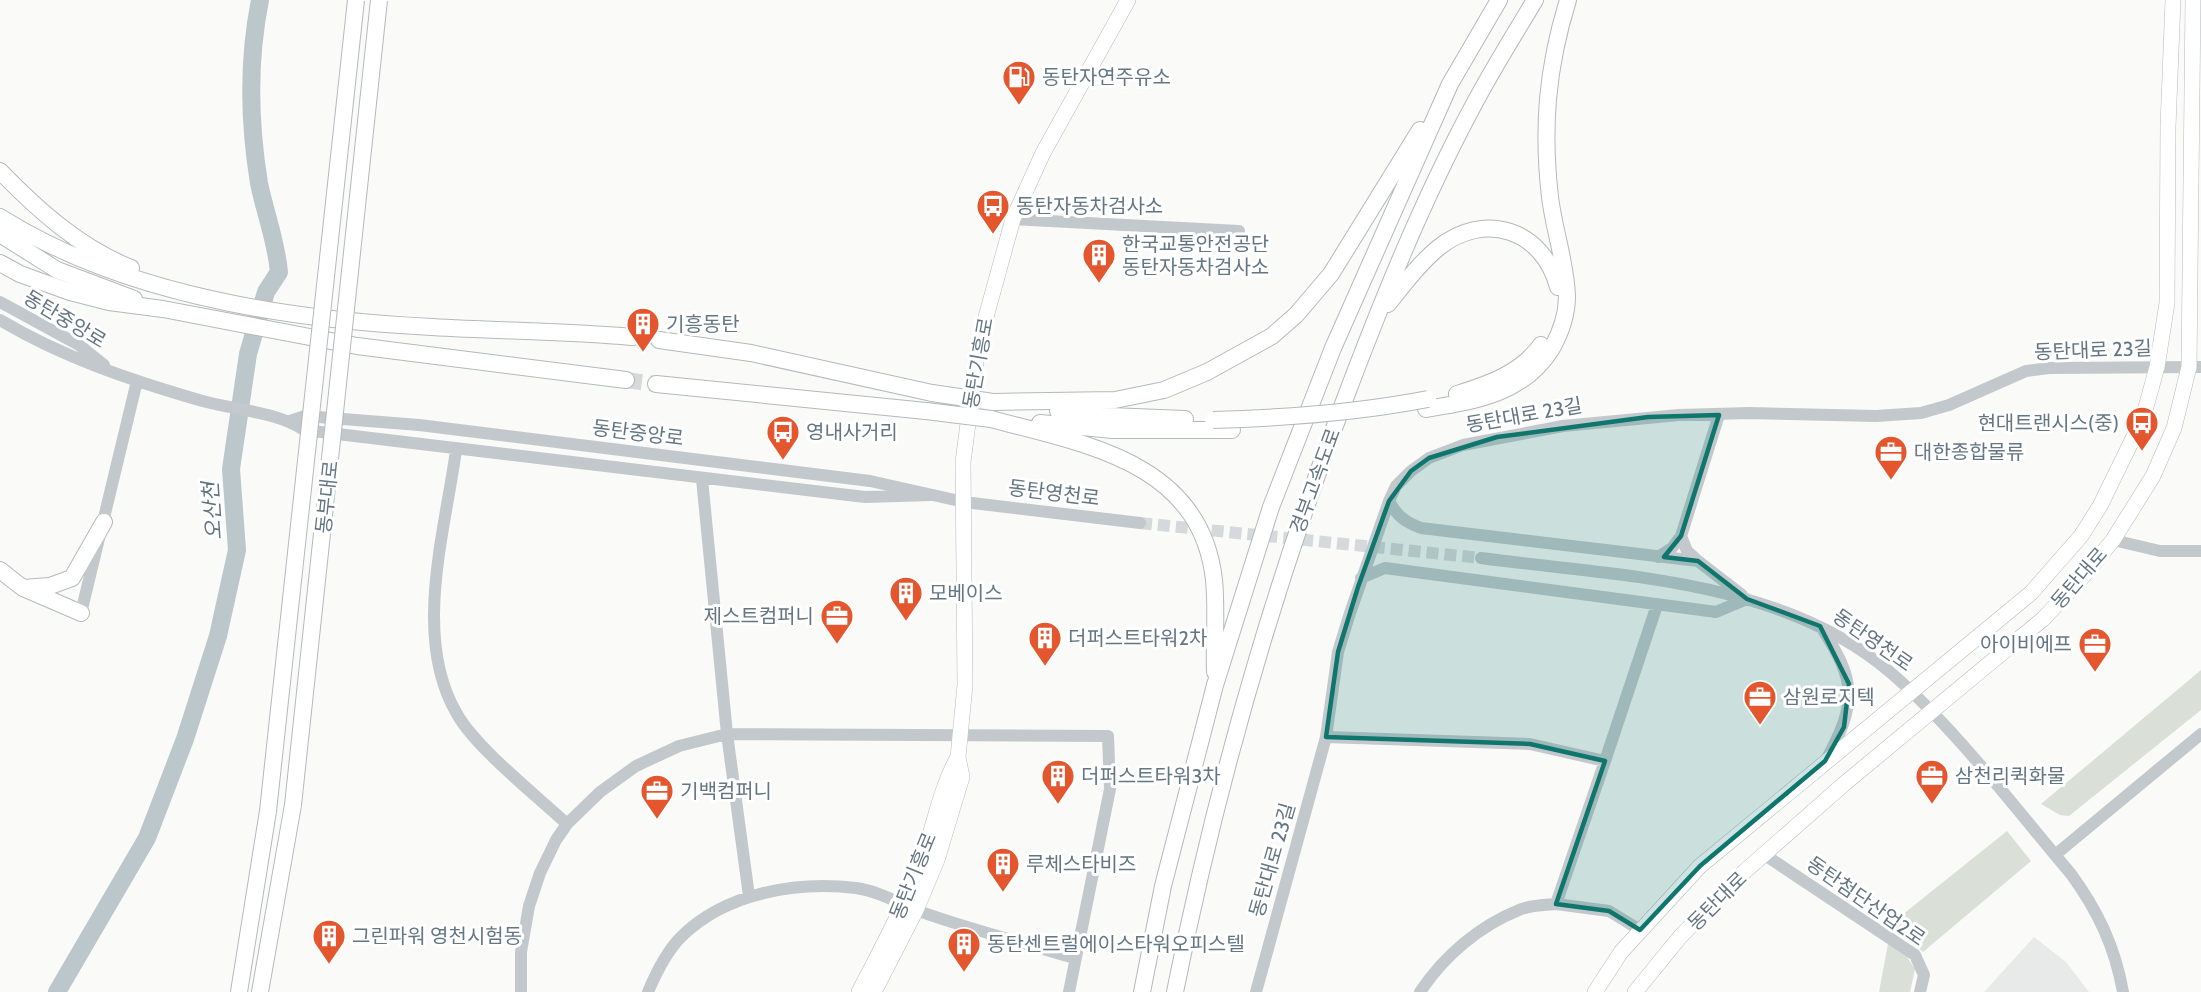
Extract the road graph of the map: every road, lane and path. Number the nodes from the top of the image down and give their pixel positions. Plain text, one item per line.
1 (356, 0) edge
2 (379, 0) edge
3 (1128, 0) edge
4 (1499, 0) edge
5 (1535, 0) edge
6 (1568, 0) edge
7 (2173, 0) edge
8 (2193, 0) edge
9 (2198, 51) edge
10 (1450, 84) junction
11 (0, 171) edge
12 (0, 217) edge
13 (1013, 219) junction
14 (1239, 231) dead end
15 (0, 234) edge
16 (0, 263) edge
17 (193, 293) junction
18 (0, 302) edge
19 (163, 309) junction
20 (0, 320) edge
21 (1374, 321) junction
22 (632, 337) tunnel mouth
23 (659, 340) tunnel mouth
24 (2157, 367) junction
25 (2195, 367) edge
26 (110, 370) junction
27 (626, 380) tunnel mouth
28 (137, 381) junction
29 (656, 384) tunnel mouth
30 (1427, 404) junction
31 (992, 411) junction
32 (1719, 415) junction
33 (290, 421) junction
34 (456, 450) junction
35 (702, 478) junction
36 (932, 495) junction
37 (1389, 501) junction
38 (964, 502) junction
39 (104, 522) junction
40 (1140, 523) tunnel mouth
41 (1681, 536) junction
42 (2113, 540) junction
43 (2201, 551) edge
44 (1658, 556) junction
45 (1481, 558) tunnel mouth
46 (1698, 561) junction
47 (0, 570) edge
48 (1361, 578) junction
49 (23, 588) junction
50 (1747, 599) junction
51 (1657, 605) junction
52 (81, 613) joint
53 (1820, 626) junction
54 (1215, 685) junction
55 (1911, 691) junction
56 (1932, 711) junction
57 (727, 734) junction
58 (960, 734) junction
59 (2201, 734) edge
60 (1326, 736) junction
61 (1605, 761) junction
62 (1826, 761) junction
63 (567, 824) junction
64 (1765, 855) junction
65 (2055, 855) junction
66 (748, 896) junction
67 (1556, 904) junction
68 (911, 907) junction
69 (1640, 930) junction
70 (1074, 958) junction
71 (239, 992) edge
72 (260, 992) edge
73 (521, 992) edge
74 (648, 992) edge
75 (859, 992) edge
76 (874, 992) edge
77 (1069, 992) edge
78 (1142, 992) edge
79 (1175, 992) edge
80 (1256, 992) edge
81 (1420, 992) edge
82 (1595, 992) edge
83 (1635, 992) edge
84 (1920, 992) edge
85 (2123, 992) edge

1 - 71 highway, 동부대로, bridge
2 - 72 highway, 동부대로, bridge
3 - 13 main road, 동탄기흥로
4 - 10 highway, 경부고속도로
5 - 21 highway, 경부고속도로
6 - 30 highway
7 - 24 main road, 동탄대로
8 - 9 main road, 동탄대로
9 - 25 main road, 동탄대로
10 - 31 highway
10 - 54 highway, 경부고속도로
11 - 17 highway
12 - 17 highway
13 - 14 street
13 - 38 main road, 동탄기흥로
15 - 19 highway
16 - 19 highway
17 - 22 highway, bridge
18 - 26 street, 동탄중앙로
19 - 27 highway, bridge
20 - 26 street, 동탄중앙로
21 - 30 highway
21 - 79 highway, 경부고속도로
23 - 31 highway, bridge
24 - 25 street, 동탄대로 23길
24 - 32 street, 동탄대로 23길
24 - 55 main road, 동탄대로
25 - 42 main road, 동탄대로
26 - 28 street, 동탄중앙로
28 - 33 street, 동탄중앙로
28 - 39 street
29 - 31 highway, bridge
30 - 31 highway, bridge
30 - 31 highway
31 - 54 highway
32 - 37 street, 동탄대로 23길
32 - 41 street
33 - 34 street
33 - 36 street, 동탄중앙로
34 - 35 street
34 - 63 street
35 - 36 street
35 - 57 street
36 - 38 street, 동탄중앙로
37 - 44 street
37 - 48 street, 동탄대로 23길
38 - 40 street, 동탄영천로
38 - 58 main road, 동탄기흥로
39 - 49 highway
39 - 52 street
41 - 44 street
41 - 46 street
42 - 43 street
42 - 56 main road, 동탄대로
44 - 46 street
45 - 50 street, 동탄영천로
46 - 50 street
47 - 49 highway
48 - 51 street
48 - 60 street, 동탄대로 23길
49 - 52 highway
50 - 51 street
50 - 53 street, 동탄영천로
51 - 61 street
53 - 55 street, 동탄영천로
53 - 62 street
54 - 78 highway, 경부고속도로
55 - 56 street, 동탄영천로
55 - 62 main road, 동탄대로
56 - 64 main road, 동탄대로
56 - 65 street, 동탄영천로
57 - 58 street
57 - 63 street
57 - 66 street
58 - 68 main road, 동탄기흥로
58 - 70 street
59 - 65 street
60 - 61 street
60 - 80 street, 동탄대로 23길
61 - 67 street
62 - 69 main road, 동탄대로
63 - 73 street
64 - 83 main road, 동탄대로
64 - 84 street, 동탄첨단산업2로
65 - 85 street, 동탄영천로
66 - 68 street
66 - 74 street
67 - 69 street
67 - 81 street
68 - 70 street
68 - 75 main road, 동탄기흥로
68 - 76 main road, 동탄기흥로
69 - 82 main road, 동탄대로
70 - 77 street

